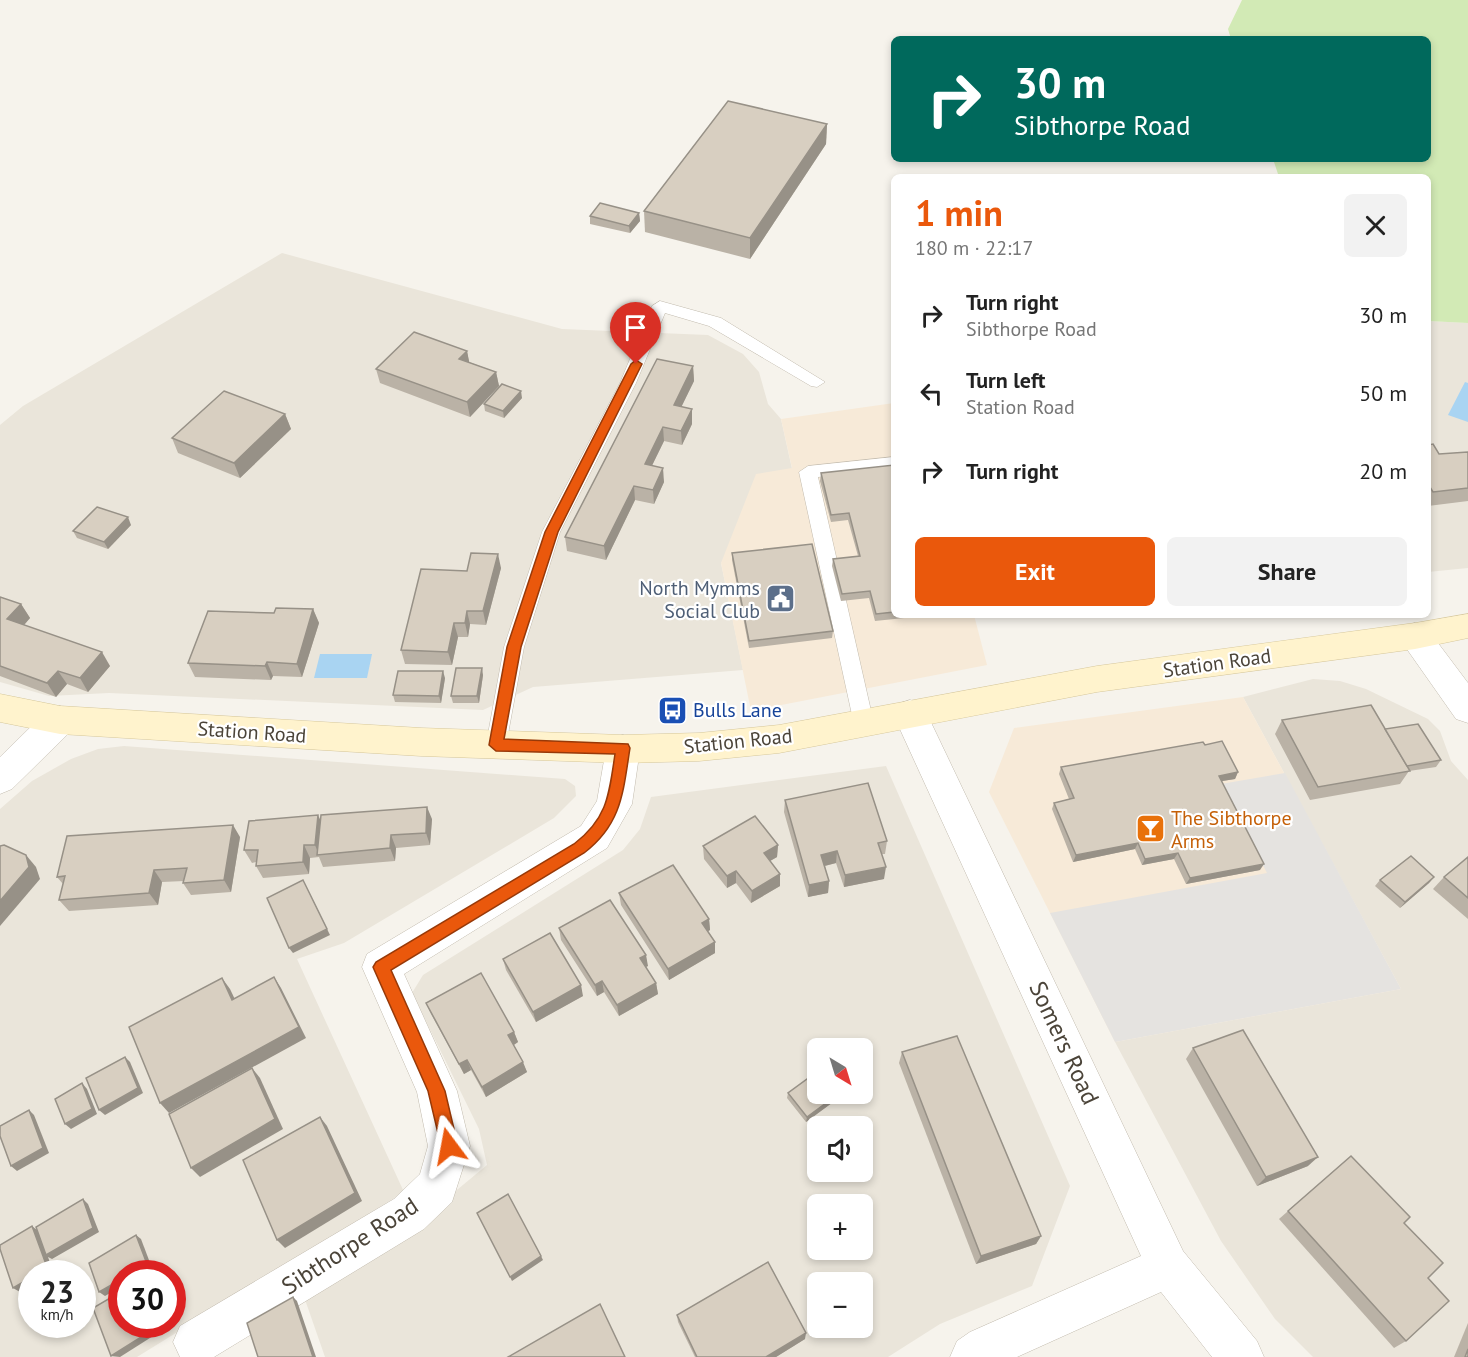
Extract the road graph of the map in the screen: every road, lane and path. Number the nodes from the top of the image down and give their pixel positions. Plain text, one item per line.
1 (817, 382) dead end
2 (891, 463) edge
3 (1468, 626) edge
4 (1415, 636) junction
5 (0, 708) edge
6 (1468, 709) edge
7 (910, 714) junction
8 (60, 720) junction
9 (864, 724) junction
10 (496, 745) junction
11 (622, 748) junction
12 (0, 780) edge
13 (1168, 1266) junction
14 (199, 1350) edge
15 (973, 1357) edge
16 (1241, 1357) edge

1 - 10 lane
2 - 9 lane
3 - 4 street, Station Road
4 - 6 street
4 - 7 street, Station Road
5 - 8 street, Station Road
7 - 9 street, Station Road
7 - 13 street, Somers Road
8 - 10 street, Station Road
8 - 12 street
9 - 11 street, Station Road
10 - 11 street, Station Road
11 - 14 street, Sibthorpe Road
13 - 15 street
13 - 16 street, Somers Road

